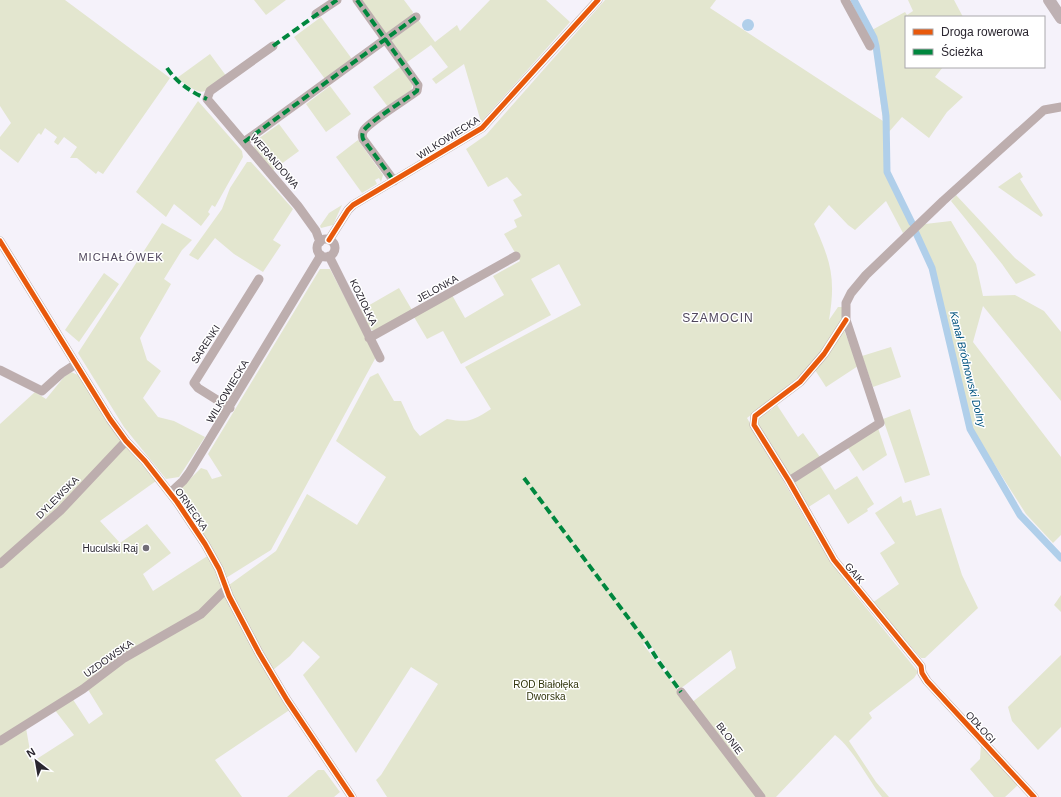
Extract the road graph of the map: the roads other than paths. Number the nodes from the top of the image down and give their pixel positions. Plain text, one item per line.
1 (337, 0) edge
2 (357, 0) edge
3 (598, 0) edge
4 (845, 0) edge
5 (1049, 0) edge
6 (316, 14) dead end
7 (416, 17) dead end
8 (1061, 18) edge
9 (385, 40) junction
10 (273, 46) dead end
11 (870, 46) dead end
12 (1061, 107) edge
13 (244, 142) junction
14 (394, 181) junction
15 (0, 241) edge
16 (325, 241) junction
17 (325, 255) junction
18 (516, 256) dead end
19 (259, 279) dead end
20 (846, 320) junction
21 (369, 338) junction
22 (380, 358) dead end
23 (76, 364) junction
24 (0, 370) edge
25 (230, 408) junction
26 (126, 441) junction
27 (789, 481) junction
28 (170, 492) junction
29 (0, 564) edge
30 (226, 589) junction
31 (921, 666) joint
32 (681, 692) dead end
33 (0, 741) edge
34 (352, 797) edge
35 (760, 797) edge
36 (1034, 797) edge

1 - 6 street
2 - 9 street
3 - 14 street, WILKOWIECKA
4 - 11 street
5 - 8 main road
7 - 9 street
9 - 13 street
9 - 14 street
10 - 13 street, WERANDOWA
12 - 20 street
13 - 16 street, WERANDOWA
14 - 16 street, WILKOWIECKA
15 - 23 street, ORNECKA
16 - 17 street
16 - 17 street
17 - 21 street, KOZIOŁKA
17 - 25 street, WILKOWIECKA
18 - 21 street, JELONKA
19 - 25 street, SARENKI
20 - 27 street, GAIK
20 - 27 street
21 - 22 street, KOZIOŁKA
23 - 24 street
23 - 26 street, ORNECKA
25 - 28 street, WILKOWIECKA
26 - 28 street, ORNECKA
26 - 29 street, DYLEWSKA
27 - 31 street, GAIK
28 - 30 street, ORNECKA
30 - 33 street, UZDOWSKA
30 - 34 street, ORNECKA
31 - 36 street, ODŁOGI
32 - 35 street, BŁONIE

